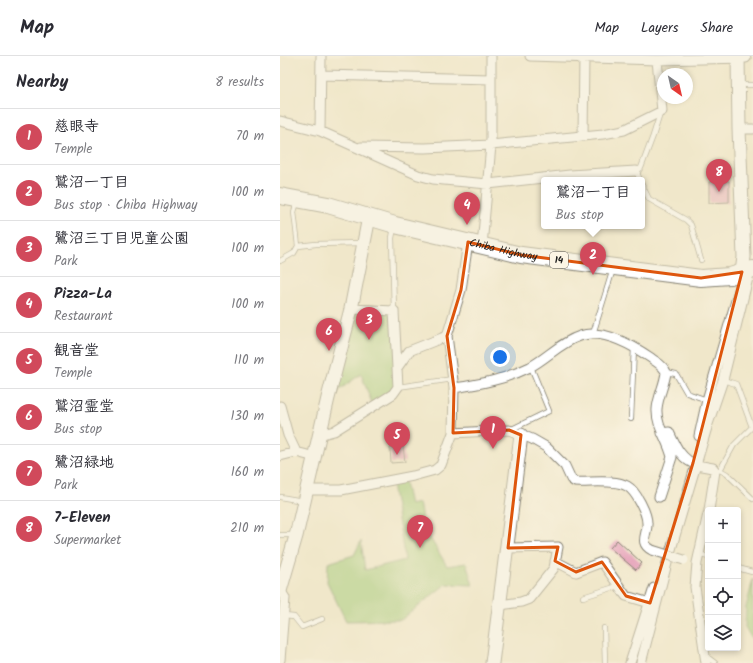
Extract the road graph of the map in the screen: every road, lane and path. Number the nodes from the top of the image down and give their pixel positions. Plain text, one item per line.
1 (321, 56) edge
2 (491, 56) edge
3 (530, 56) edge
4 (742, 57) edge
5 (584, 58) junction
6 (658, 60) junction
7 (321, 75) junction
8 (491, 79) junction
9 (749, 85) edge
10 (660, 114) junction
11 (280, 122) edge
12 (746, 129) edge
13 (320, 131) junction
14 (583, 136) junction
15 (491, 145) junction
16 (357, 147) junction
17 (636, 171) junction
18 (552, 177) edge
19 (639, 177) edge
20 (541, 178) edge
21 (488, 184) junction
22 (645, 191) edge
23 (280, 196) edge
24 (297, 199) junction
25 (369, 217) junction
26 (395, 225) junction
27 (364, 243) junction
28 (475, 244) junction
29 (298, 246) junction
30 (701, 260) dead end
31 (280, 261) edge
32 (613, 267) junction
33 (748, 270) edge
34 (351, 309) junction
35 (394, 311) junction
36 (593, 334) junction
37 (447, 336) junction
38 (634, 347) junction
39 (531, 367) junction
40 (397, 368) junction
41 (666, 372) junction
42 (723, 380) junction
43 (454, 384) junction
44 (398, 387) junction
45 (707, 400) junction
46 (280, 406) edge
47 (631, 418) dead end
48 (752, 427) edge
49 (515, 432) junction
50 (453, 433) junction
51 (662, 433) junction
52 (319, 435) junction
53 (296, 452) junction
54 (280, 456) edge
55 (315, 457) junction
56 (695, 464) junction
57 (717, 471) junction
58 (305, 495) junction
59 (280, 496) edge
60 (659, 496) dead end
61 (753, 498) edge
62 (710, 507) edge
63 (705, 527) edge
64 (280, 535) edge
65 (296, 536) junction
66 (508, 548) junction
67 (699, 554) junction
68 (705, 556) edge
69 (555, 561) junction
70 (696, 563) junction
71 (741, 569) edge
72 (752, 572) edge
73 (281, 586) edge
74 (618, 586) junction
75 (583, 597) dead end
76 (650, 603) junction
77 (500, 605) junction
78 (284, 616) junction
79 (322, 619) dead end
80 (604, 628) dead end
81 (706, 659) edge
82 (280, 660) edge
83 (492, 663) edge
84 (605, 663) edge
85 (630, 663) edge
86 (641, 663) edge
87 (715, 663) edge

1 - 7 street
2 - 8 street
3 - 5 street
4 - 6 street
4 - 9 street
4 - 12 street
5 - 6 street
5 - 14 street
6 - 10 street
7 - 8 street
7 - 13 street
8 - 15 street
9 - 12 street
10 - 14 street
10 - 17 lane
11 - 13 street
12 - 33 street
13 - 16 street
14 - 15 street
15 - 16 street
15 - 21 street
16 - 21 street
17 - 18 street
17 - 19 lane
20 - 21 street
21 - 28 street
22 - 30 lane
23 - 24 highway, Chiba Highway / 14
24 - 25 highway, Chiba Highway / 14
24 - 29 lane
25 - 26 highway, Chiba Highway / 14
25 - 27 street
26 - 28 highway, Chiba Highway / 14
26 - 35 lane
27 - 29 lane
27 - 34 street
28 - 32 highway, Chiba Highway / 14
28 - 37 street
29 - 31 lane
32 - 33 highway, Chiba Highway / 14
32 - 36 lane
33 - 42 street
33 - 45 street
34 - 35 street
34 - 52 street
35 - 40 street
36 - 38 street
36 - 39 street
37 - 40 street
37 - 43 street
38 - 41 street
38 - 47 lane
39 - 43 street
39 - 49 lane
40 - 44 street
41 - 45 lane
41 - 51 street
42 - 48 lane
42 - 56 street
43 - 44 lane
43 - 50 street
44 - 52 street
45 - 56 street
46 - 53 street
48 - 57 lane
49 - 50 street
49 - 66 street
49 - 70 street, bridge
50 - 58 street
51 - 56 street
51 - 60 street
52 - 55 street
53 - 54 street
53 - 55 street
55 - 58 street
56 - 57 street
56 - 76 street
56 - 86 street
57 - 61 lane
57 - 62 street
58 - 59 lane
58 - 65 street
63 - 67 street
64 - 65 lane
65 - 73 street
66 - 69 street
66 - 77 street
67 - 68 lane
67 - 70 street
69 - 74 street
69 - 77 street
70 - 81 street
71 - 72 lane
73 - 78 street
74 - 75 lane
74 - 76 street
76 - 85 street
77 - 83 street
78 - 79 lane
78 - 82 street
80 - 84 lane
81 - 87 lane

